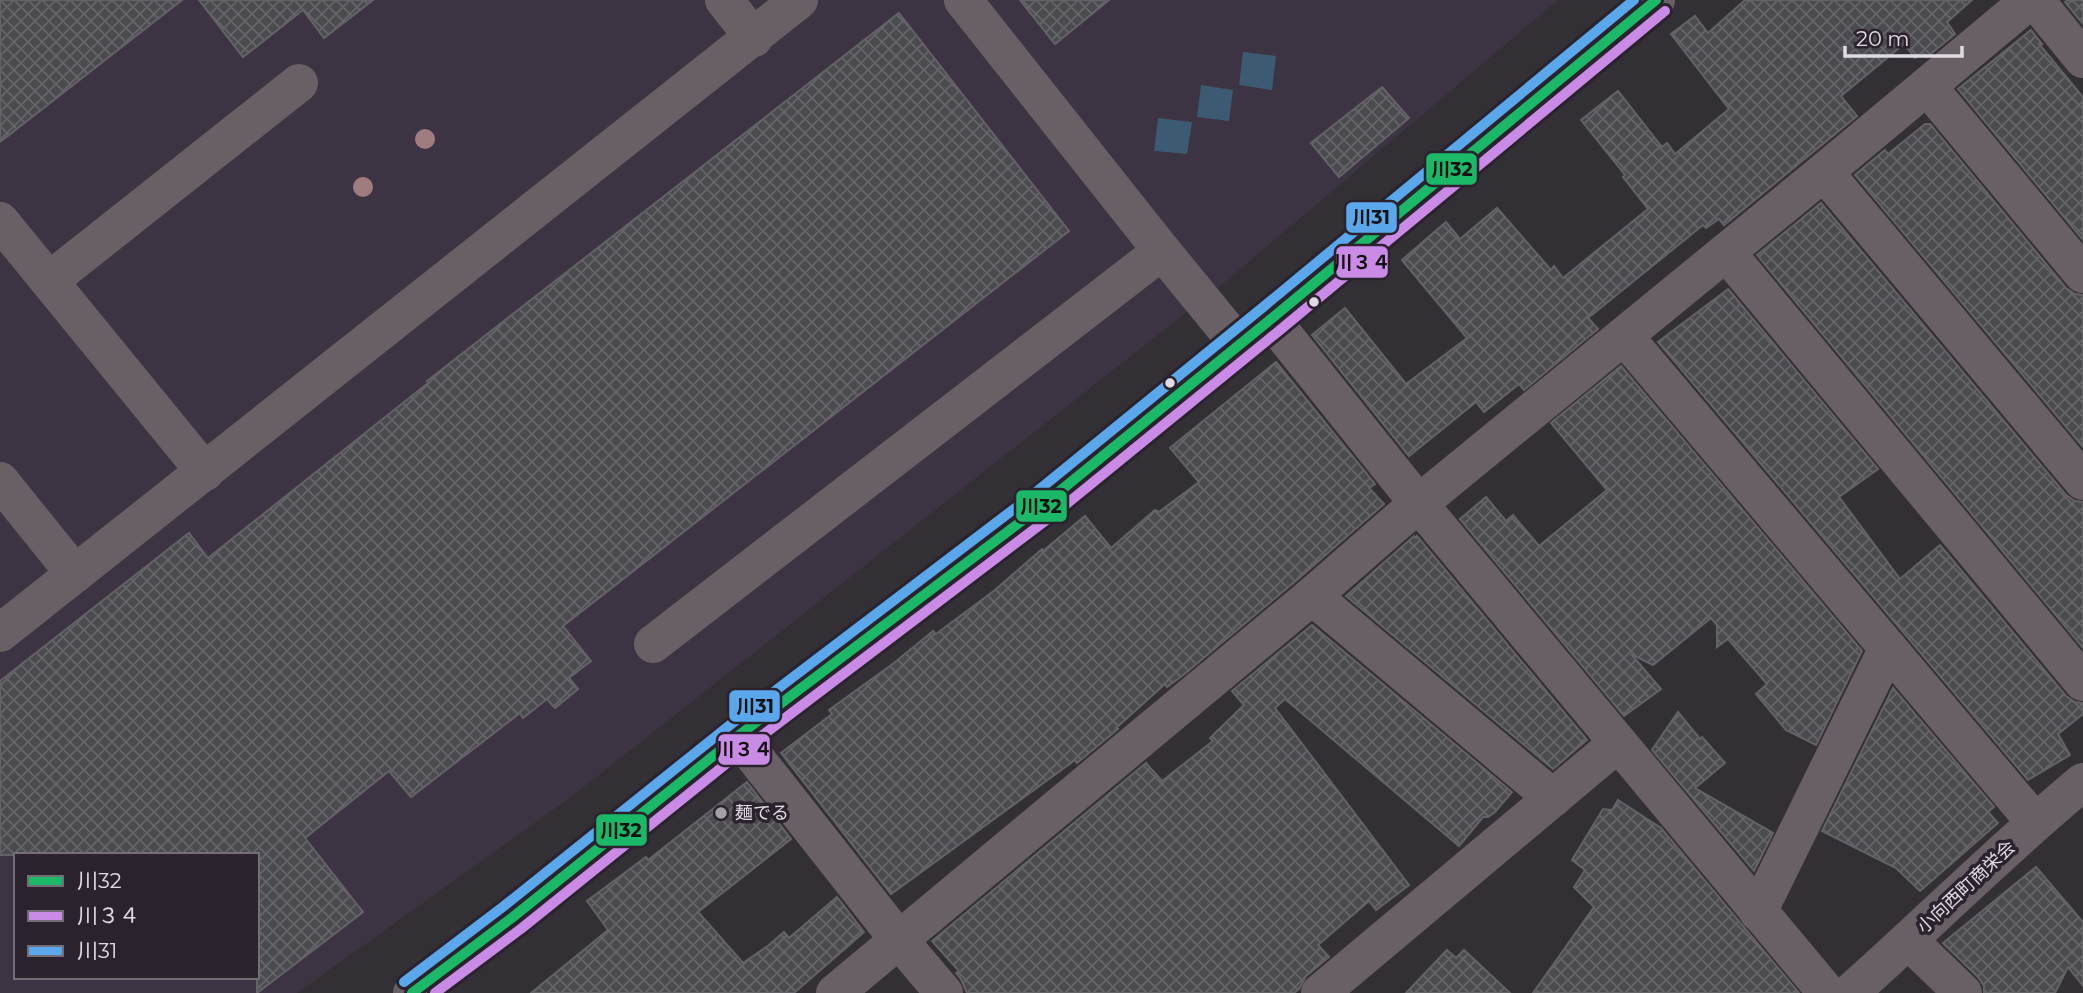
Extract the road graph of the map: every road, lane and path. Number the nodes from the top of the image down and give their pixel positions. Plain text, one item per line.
1 (724, 0) edge
2 (800, 0) edge
3 (963, 0) edge
4 (1656, 0) edge
5 (2033, 0) edge
6 (754, 38) junction
7 (2083, 60) edge
8 (299, 83) dead end
9 (1927, 86) junction
10 (1824, 172) junction
11 (0, 221) edge
12 (1161, 251) junction
13 (1726, 251) junction
14 (2083, 274) edge
15 (49, 281) junction
16 (1271, 319) junction
17 (1624, 335) junction
18 (1239, 345) junction
19 (205, 472) junction
20 (0, 481) edge
21 (2083, 481) edge
22 (1419, 504) junction
23 (75, 574) junction
24 (1312, 596) junction
25 (0, 633) edge
26 (653, 644) dead end
27 (1888, 648) junction
28 (2083, 682) edge
29 (737, 736) junction
30 (1618, 743) junction
31 (2083, 782) edge
32 (1553, 798) junction
33 (2035, 822) junction
34 (1758, 912) junction
35 (899, 940) junction
36 (1909, 941) junction
37 (412, 993) edge
38 (835, 993) edge
39 (944, 993) edge
40 (1320, 993) edge
41 (1827, 993) edge
42 (1850, 993) edge
43 (1963, 993) edge

1 - 6 street
2 - 6 street
3 - 12 street
4 - 16 street
5 - 7 street
5 - 9 street
6 - 19 street
8 - 15 street
9 - 10 street
9 - 14 street
10 - 13 street
10 - 21 street
11 - 15 street
12 - 18 street
12 - 26 street
13 - 17 street
13 - 28 street
15 - 19 street
16 - 18 street
16 - 22 street
17 - 22 street
17 - 27 street
18 - 29 street
19 - 23 street
20 - 23 street
22 - 24 street
22 - 30 street
23 - 25 street
24 - 32 street
24 - 35 street
27 - 33 street
27 - 34 street
29 - 35 street
29 - 37 street
30 - 32 street
30 - 34 street
31 - 33 street, 小向西町商栄会
32 - 40 street
33 - 36 street, 小向西町商栄会
34 - 41 street
35 - 38 street
35 - 39 street
36 - 42 street, 小向西町商栄会
36 - 43 street

